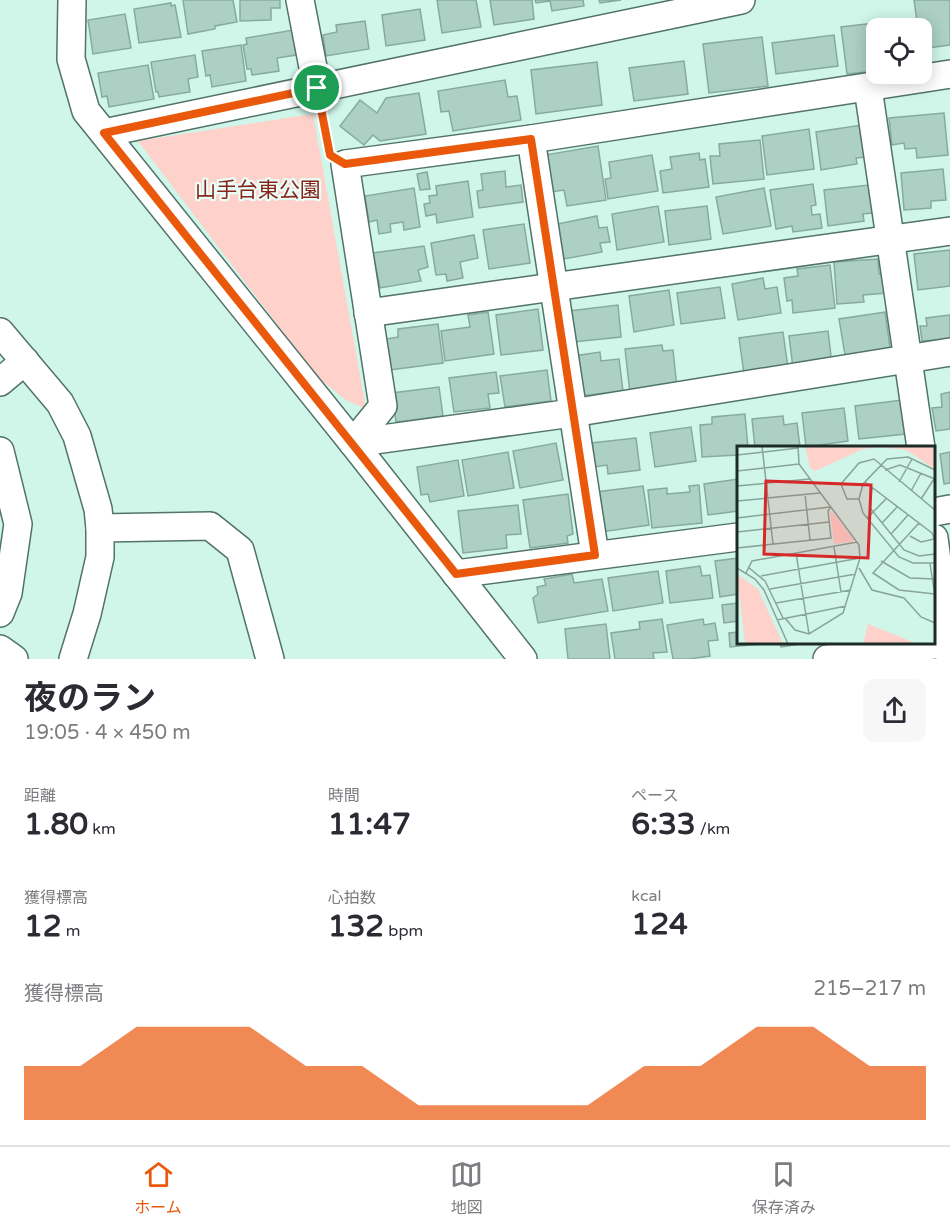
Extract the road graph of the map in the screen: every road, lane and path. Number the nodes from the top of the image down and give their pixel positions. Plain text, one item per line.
1 (72, 0) edge
2 (300, 0) edge
3 (741, 0) edge
4 (654, 9) edge
5 (950, 74) edge
6 (317, 88) junction
7 (868, 88) junction
8 (104, 133) junction
9 (531, 139) junction
10 (345, 164) junction
11 (950, 231) edge
12 (891, 239) junction
13 (553, 287) junction
14 (368, 313) junction
15 (0, 332) edge
16 (950, 352) edge
17 (909, 358) junction
18 (25, 361) junction
19 (0, 382) edge
20 (572, 413) junction
21 (353, 443) junction
22 (921, 446) edge
23 (0, 451) edge
24 (950, 509) edge
25 (935, 512) edge
26 (100, 528) junction
27 (737, 537) edge
28 (935, 552) edge
29 (595, 555) junction
30 (456, 574) junction
31 (0, 613) edge
32 (949, 648) edge
33 (0, 649) edge
34 (14, 659) edge
35 (73, 659) edge
36 (270, 659) edge
37 (524, 659) edge
38 (827, 659) edge

1 - 8 street
2 - 6 street
3 - 4 street
4 - 6 street
5 - 7 street
6 - 8 street
6 - 10 path
7 - 9 street
7 - 12 street
8 - 21 street
9 - 10 street
9 - 13 street
10 - 14 street
11 - 12 street
12 - 13 street
12 - 17 street
13 - 14 street
13 - 20 street
14 - 21 street
15 - 18 street
16 - 17 street
17 - 20 street
17 - 22 street
18 - 19 street
18 - 26 street
20 - 21 street
20 - 29 street
21 - 30 street
23 - 31 street
24 - 25 street
26 - 35 street
26 - 36 street
27 - 29 street
28 - 32 street
29 - 30 street
30 - 37 street
32 - 38 street
33 - 34 street

